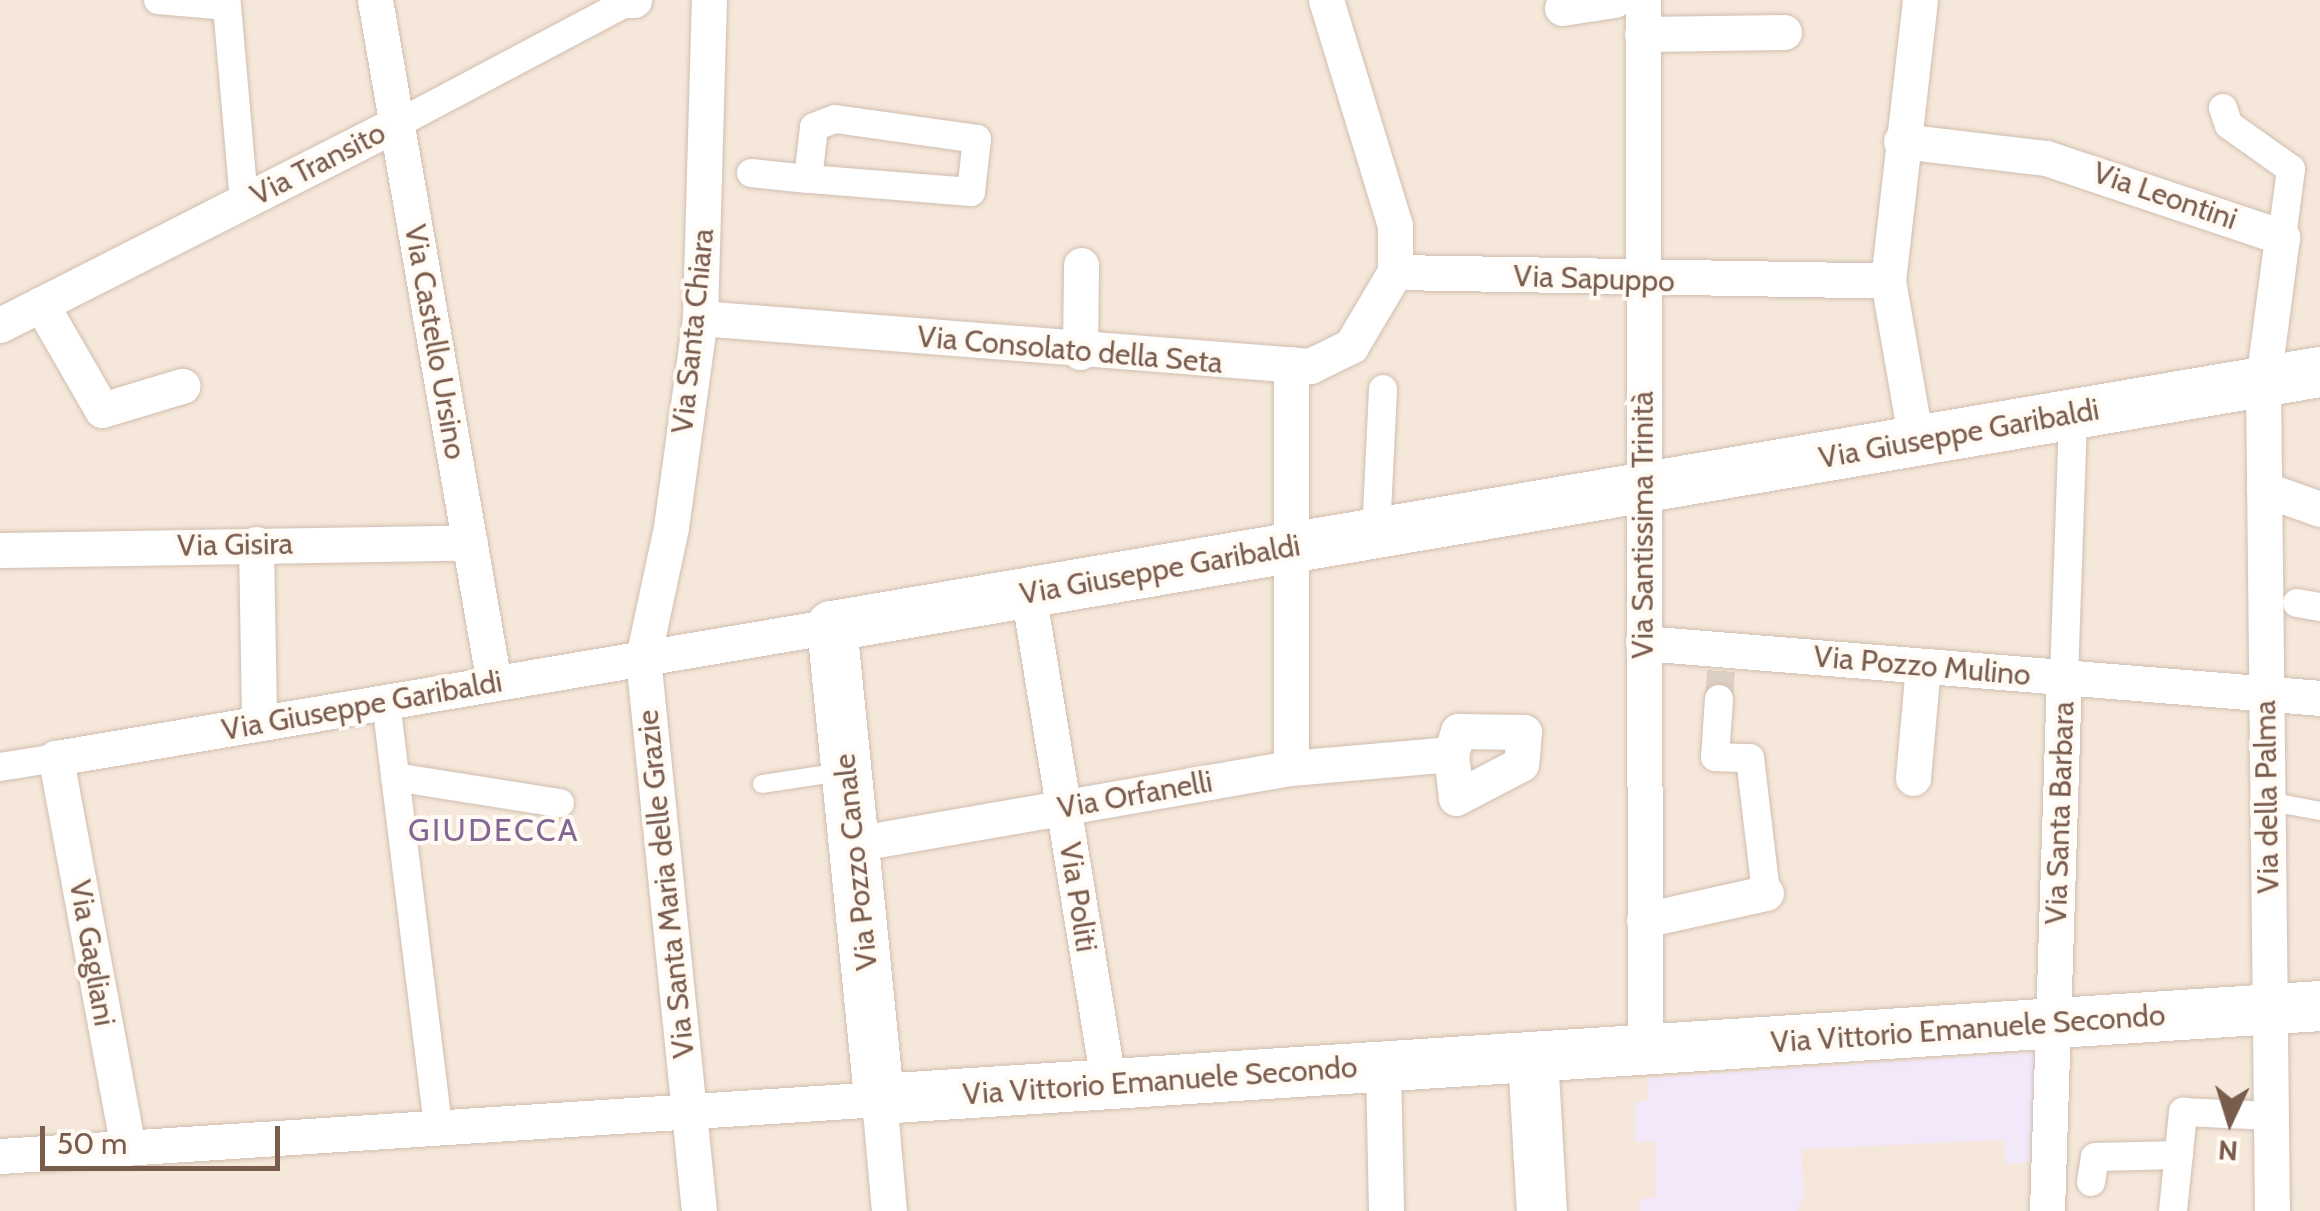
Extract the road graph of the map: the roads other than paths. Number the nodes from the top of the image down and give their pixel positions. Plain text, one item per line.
1 (158, 0) edge
2 (375, 0) edge
3 (709, 0) edge
4 (1326, 0) edge
5 (1614, 0) edge
6 (1920, 0) edge
7 (627, 1) edge
8 (1562, 8) dead end
9 (1642, 17) edge
10 (1784, 32) dead end
11 (2223, 108) dead end
12 (396, 124) junction
13 (1902, 141) junction
14 (750, 173) dead end
15 (808, 179) junction
16 (244, 201) junction
17 (2282, 237) junction
18 (1081, 265) dead end
19 (1394, 272) junction
20 (1643, 280) junction
21 (1889, 289) junction
22 (41, 304) junction
23 (700, 318) junction
24 (0, 325) edge
25 (1080, 352) junction
26 (1291, 364) junction
27 (2320, 372) edge
28 (2262, 382) junction
29 (182, 386) dead end
30 (1384, 389) dead end
31 (2074, 414) junction
32 (1916, 441) junction
33 (1643, 488) junction
34 (2264, 489) junction
35 (2320, 509) edge
36 (1376, 533) junction
37 (470, 543) junction
38 (256, 544) junction
39 (1287, 548) junction
40 (0, 550) edge
41 (1028, 592) junction
42 (832, 626) junction
43 (1643, 643) junction
44 (644, 658) junction
45 (1923, 666) junction
46 (2064, 677) junction
47 (494, 684) junction
48 (2266, 694) junction
49 (2320, 698) edge
50 (1719, 699) tunnel mouth
51 (386, 702) junction
52 (259, 723) junction
53 (1434, 756) dead end
54 (56, 758) junction
55 (0, 767) edge
56 (1291, 768) junction
57 (846, 771) junction
58 (395, 777) junction
59 (1913, 778) dead end
60 (762, 784) dead end
61 (2268, 800) junction
62 (560, 803) dead end
63 (1064, 807) junction
64 (2320, 811) edge
65 (854, 844) junction
66 (1766, 893) joint
67 (1644, 920) junction
68 (2320, 1006) edge
69 (2270, 1010) junction
70 (2053, 1023) junction
71 (1645, 1050) junction
72 (1533, 1057) junction
73 (1383, 1067) junction
74 (1109, 1084) junction
75 (879, 1099) junction
76 (689, 1112) junction
77 (2271, 1116) junction
78 (438, 1128) junction
79 (128, 1148) junction
80 (2179, 1155) junction
81 (0, 1156) edge
82 (2090, 1182) dead end
83 (699, 1211) edge
84 (889, 1211) edge
85 (1386, 1211) edge
86 (1542, 1211) edge
87 (2047, 1211) edge
88 (2173, 1211) edge
89 (2272, 1211) edge

1 - 16 street
2 - 12 street, Via Castello Ursino
3 - 23 street, Via Santa Chiara
4 - 19 street
5 - 8 street
6 - 13 street
7 - 12 street, Via Transito
9 - 10 street
9 - 20 street, Via Santissima Trinità
11 - 17 street
12 - 16 street, Via Transito
12 - 37 street, Via Castello Ursino
13 - 17 street, Via Leontini
13 - 21 street
14 - 15 street
15 - 15 street
16 - 22 street, Via Transito
17 - 28 street
18 - 25 street
19 - 20 street, Via Sapuppo
19 - 26 street, Via Consolato della Seta
20 - 21 street, Via Sapuppo
20 - 33 street, Via Santissima Trinità
21 - 32 street
22 - 24 street, Via Transito
22 - 29 street
23 - 25 street, Via Consolato della Seta
23 - 44 street, Via Santa Chiara
25 - 26 street, Via Consolato della Seta
26 - 39 street
27 - 28 main road, Via Giuseppe Garibaldi
28 - 31 main road, Via Giuseppe Garibaldi
28 - 34 street, Via della Palma
30 - 36 street
31 - 32 main road, Via Giuseppe Garibaldi
31 - 46 street, Via Santa Barbara
32 - 33 main road, Via Giuseppe Garibaldi
33 - 36 main road, Via Giuseppe Garibaldi
33 - 43 street, Via Santissima Trinità
34 - 35 street
34 - 48 street, Via della Palma
36 - 39 main road, Via Giuseppe Garibaldi
37 - 38 street, Via Gisira
37 - 47 street, Via Castello Ursino
38 - 40 street, Via Gisira
38 - 52 street
39 - 41 main road, Via Giuseppe Garibaldi
39 - 56 street
41 - 42 main road, Via Giuseppe Garibaldi
41 - 63 street, Via Politi
42 - 44 street, Via Giuseppe Garibaldi
42 - 57 main road, Via Pozzo Canale
43 - 45 street, Via Pozzo Mulino
43 - 67 street, Via Santissima Trinità
44 - 47 street, Via Giuseppe Garibaldi
44 - 76 street, Via Santa Maria delle Grazie
45 - 46 street, Via Pozzo Mulino
45 - 59 street
46 - 48 street, Via Pozzo Mulino
46 - 70 street, Via Santa Barbara
47 - 51 street, Via Giuseppe Garibaldi
48 - 49 street, Via Pozzo Mulino
48 - 61 street, Via della Palma
50 - 66 street
51 - 52 street, Via Giuseppe Garibaldi
51 - 58 street
52 - 54 street, Via Giuseppe Garibaldi
53 - 56 street, Via Orfanelli
54 - 55 street, Via Giuseppe Garibaldi
54 - 79 street, Via Gagliani
56 - 63 street, Via Orfanelli
57 - 60 lane
57 - 65 main road, Via Pozzo Canale
58 - 62 street
58 - 78 street
61 - 64 lane
61 - 69 street, Via della Palma
63 - 65 street, Via Orfanelli
63 - 74 street, Via Politi
65 - 75 main road, Via Pozzo Canale
66 - 67 street
67 - 71 street, Via Santissima Trinità
68 - 69 main road, Via Vittorio Emanuele Secondo
69 - 70 main road, Via Vittorio Emanuele Secondo
69 - 77 street, Via della Palma
70 - 71 main road, Via Vittorio Emanuele Secondo
70 - 87 street, Via Santa Barbara
71 - 72 main road, Via Vittorio Emanuele Secondo
72 - 73 main road, Via Vittorio Emanuele Secondo
72 - 86 main road
73 - 74 main road, Via Vittorio Emanuele Secondo
73 - 85 street
74 - 75 main road, Via Vittorio Emanuele Secondo
75 - 76 street, Via Vittorio Emanuele Secondo
75 - 84 street
76 - 78 street, Via Vittorio Emanuele Secondo
76 - 83 street, Via Santa Maria delle Grazie
77 - 80 street
77 - 89 street, Via della Palma
78 - 79 street, Via Vittorio Emanuele Secondo
79 - 81 street, Via Vittorio Emanuele Secondo
80 - 82 street
80 - 88 street

